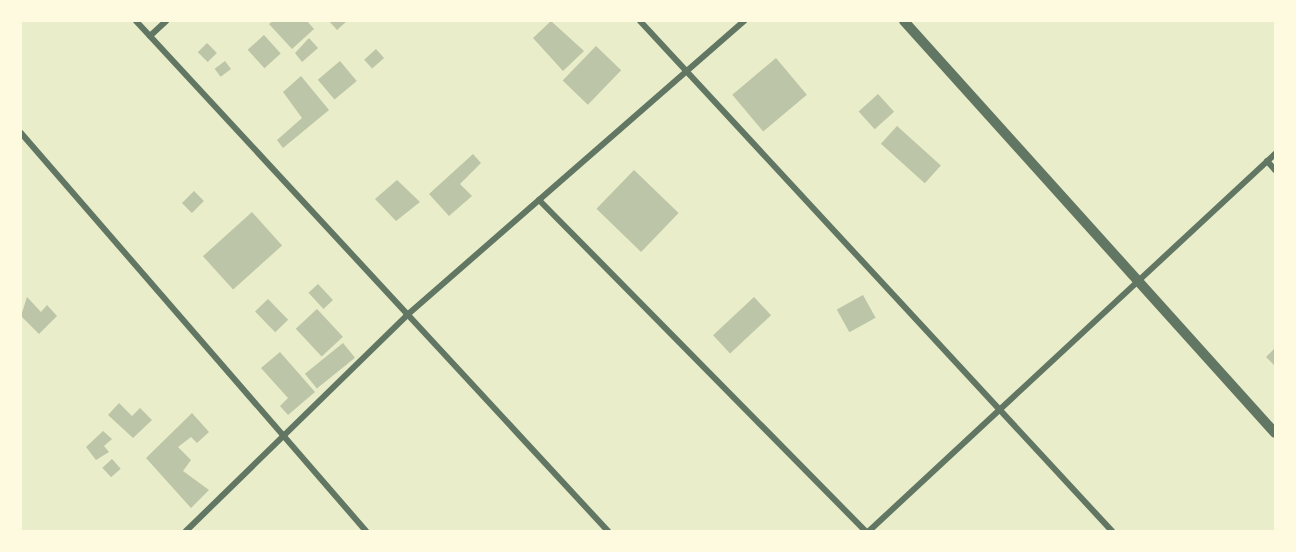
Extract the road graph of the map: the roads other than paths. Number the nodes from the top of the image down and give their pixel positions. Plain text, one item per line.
1 (136, 21) edge
2 (166, 21) edge
3 (640, 21) edge
4 (744, 21) edge
5 (903, 21) edge
6 (150, 36) junction
7 (686, 72) junction
8 (21, 133) edge
9 (1275, 154) edge
10 (1267, 161) junction
11 (1275, 170) edge
12 (540, 200) junction
13 (1136, 280) junction
14 (406, 316) junction
15 (1000, 408) junction
16 (1275, 433) edge
17 (285, 435) junction
18 (186, 531) edge
19 (366, 531) edge
20 (608, 531) edge
21 (867, 531) edge
22 (1112, 531) edge

1 - 6 street
2 - 6 street
3 - 7 street
4 - 7 street
5 - 13 street
6 - 14 street
7 - 12 street
7 - 15 street
8 - 17 street
9 - 10 street
10 - 11 street
10 - 13 street
12 - 14 street
12 - 21 street
13 - 15 street
13 - 16 street
14 - 17 street
14 - 20 street
15 - 21 street
15 - 22 street
17 - 18 street
17 - 19 street

